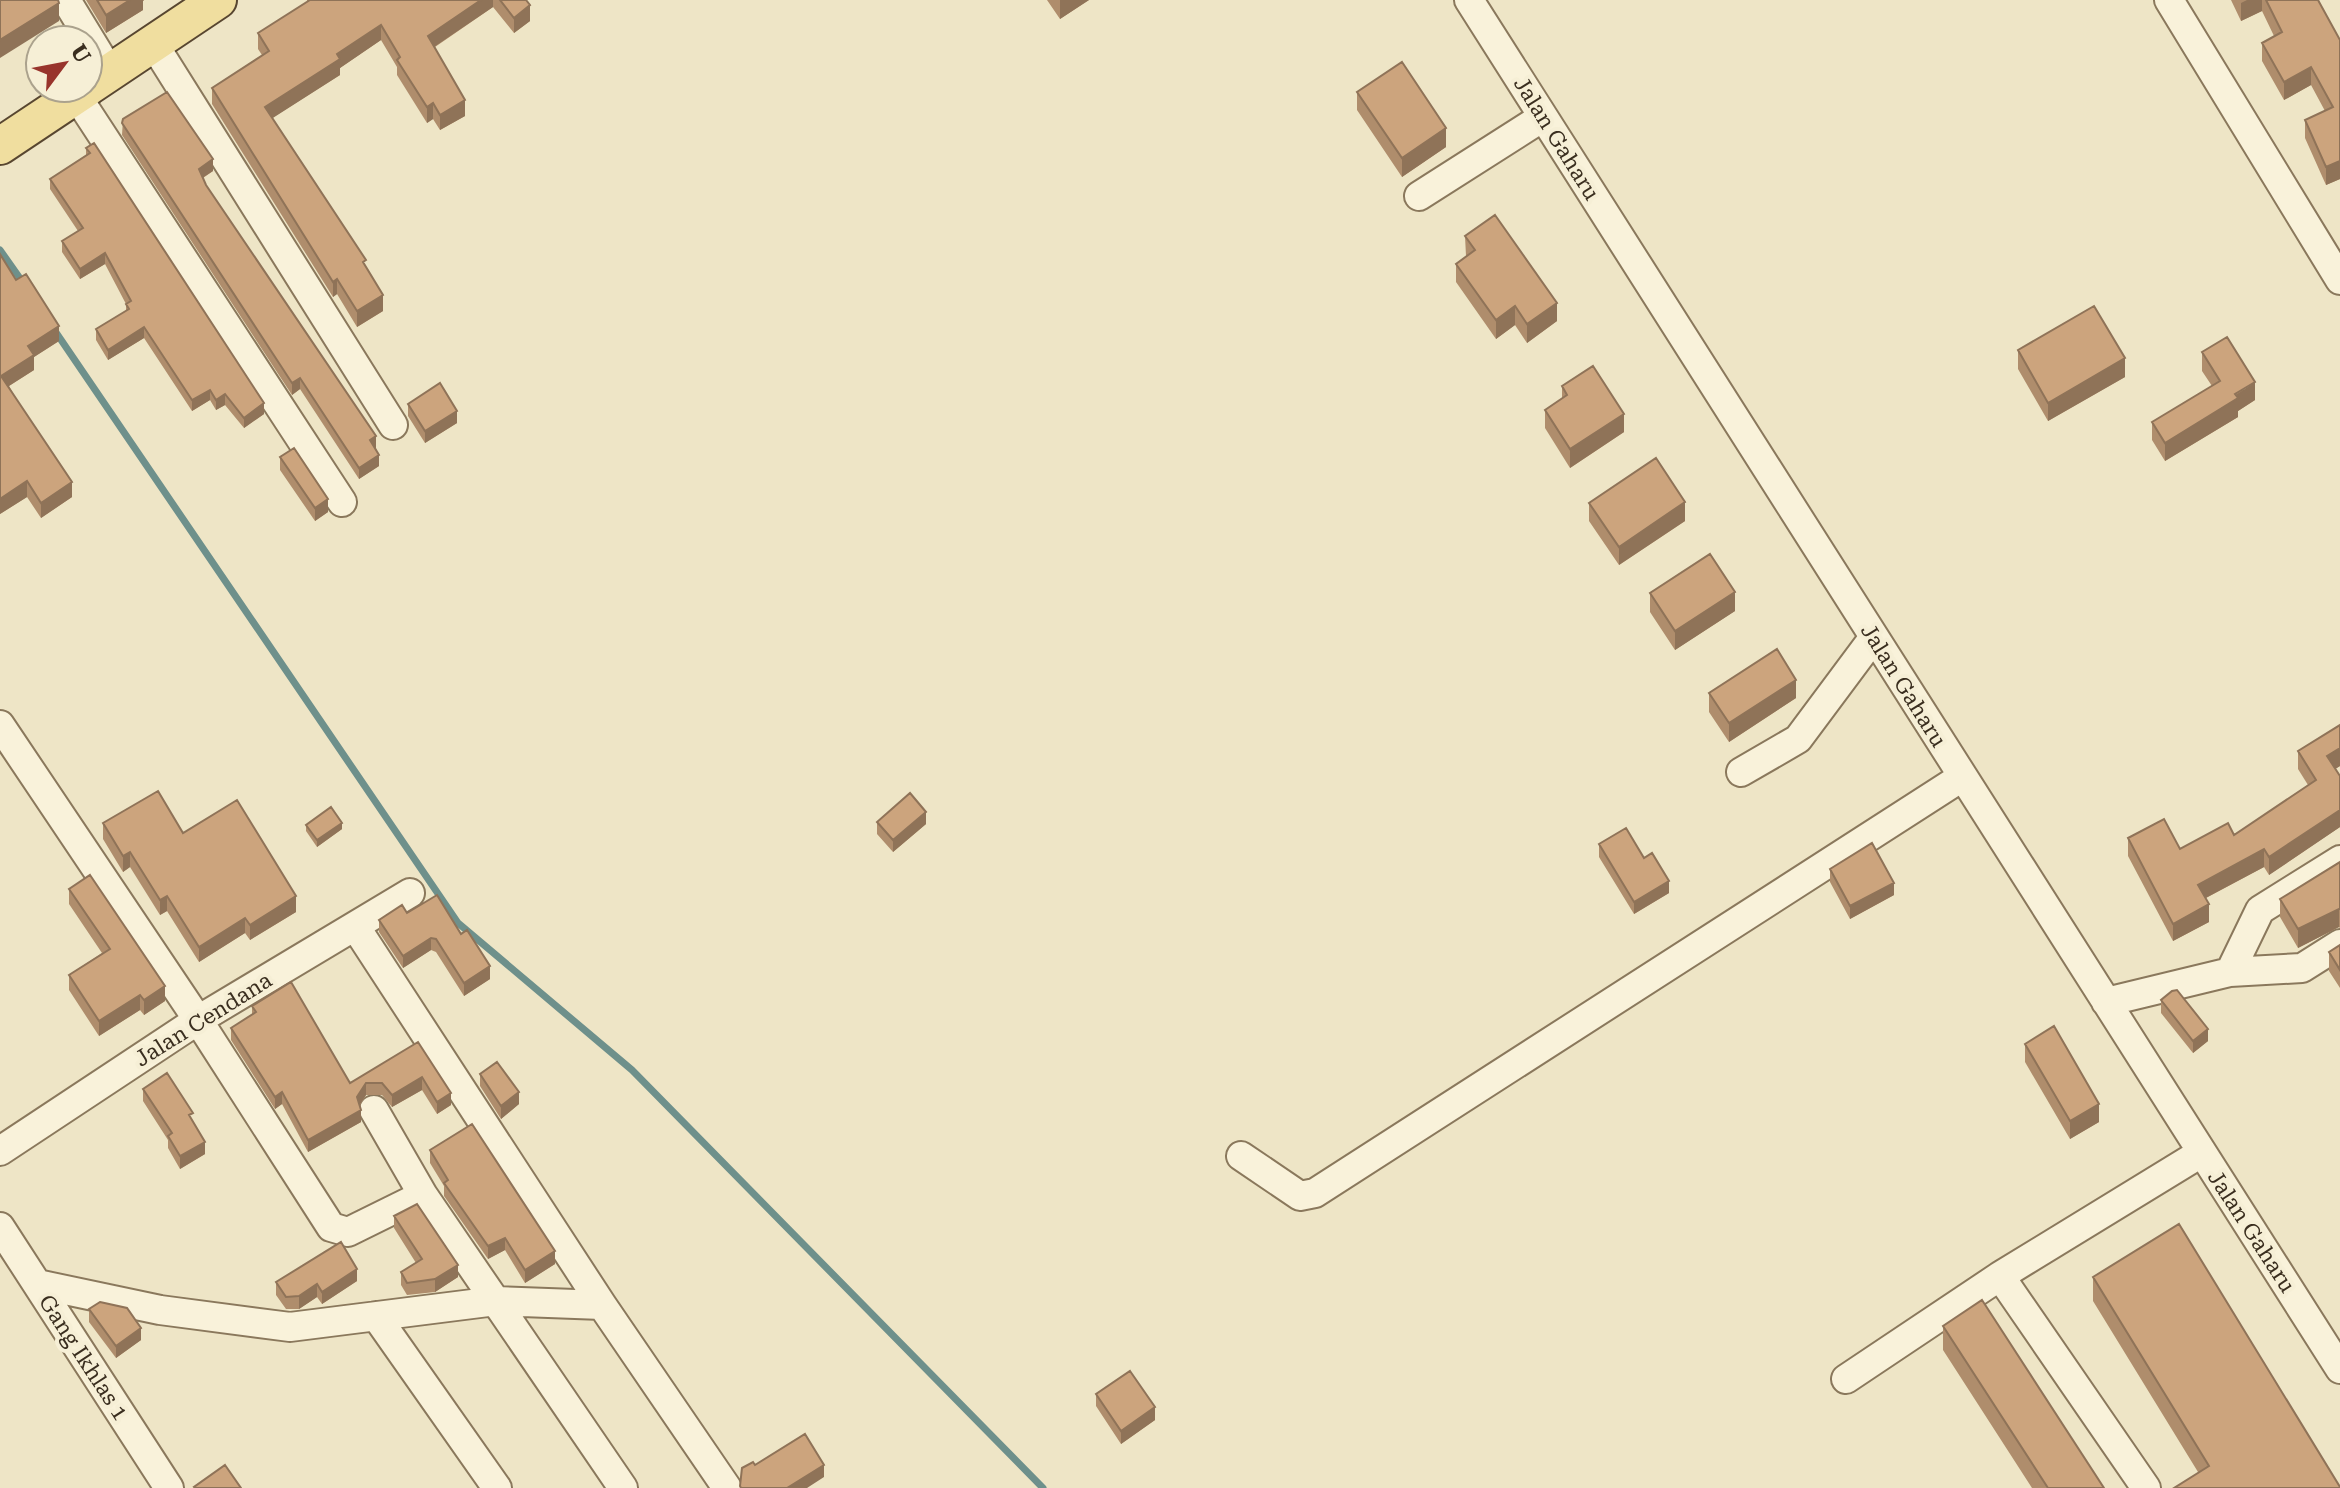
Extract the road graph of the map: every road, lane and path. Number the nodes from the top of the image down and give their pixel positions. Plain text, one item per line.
1 (66, 0) edge
2 (218, 0) edge
3 (1469, 0) edge
4 (2169, 0) edge
5 (73, 24) edge
6 (153, 43) junction
7 (104, 76) edge
8 (63, 104) edge
9 (101, 104) edge
10 (1543, 117) junction
11 (0, 146) edge
12 (1419, 196) dead end
13 (2340, 280) edge
14 (393, 425) dead end
15 (342, 502) dead end
16 (1874, 637) junction
17 (0, 725) edge
18 (1741, 772) dead end
19 (1962, 777) junction
20 (2340, 860) edge
21 (410, 893) dead end
22 (355, 926) junction
23 (2340, 944) edge
24 (2230, 972) junction
25 (2106, 1002) junction
26 (198, 1020) junction
27 (374, 1110) dead end
28 (0, 1151) edge
29 (2201, 1153) junction
30 (1241, 1156) dead end
31 (423, 1195) junction
32 (0, 1227) edge
33 (2000, 1276) junction
34 (37, 1284) junction
35 (496, 1301) junction
36 (602, 1305) junction
37 (376, 1316) junction
38 (2340, 1369) edge
39 (1846, 1379) dead end
40 (169, 1488) edge
41 (497, 1488) edge
42 (623, 1488) edge
43 (727, 1488) edge
44 (2146, 1488) edge

1 - 5 street
2 - 6 main road
3 - 10 street, Jalan Gaharu
4 - 13 street
6 - 7 main road
6 - 14 street
8 - 11 main road
9 - 15 street
10 - 12 street
10 - 16 street, Jalan Gaharu
16 - 18 street
16 - 19 street, Jalan Gaharu
17 - 26 street
19 - 25 street, Jalan Gaharu
19 - 30 street
20 - 24 street
21 - 22 street, Jalan Cendana
22 - 26 street, Jalan Cendana
22 - 36 street
23 - 24 street
24 - 25 street
25 - 29 street, Jalan Gaharu
26 - 28 street, Jalan Cendana
26 - 31 street
27 - 31 street
29 - 33 street
29 - 38 street, Jalan Gaharu
31 - 35 street
32 - 34 street, Gang Ikhlas 1
33 - 39 street
33 - 44 street
34 - 37 street
34 - 40 street, Gang Ikhlas 1
35 - 36 street
35 - 37 street
35 - 42 street
36 - 43 street
37 - 41 street

